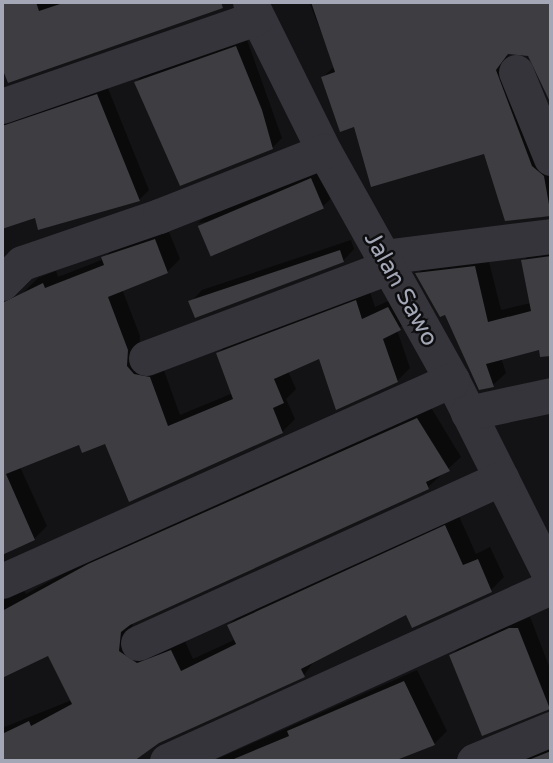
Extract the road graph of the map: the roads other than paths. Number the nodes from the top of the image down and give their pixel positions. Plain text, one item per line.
1 (253, 10) edge
2 (516, 72) dead end
3 (2, 106) edge
4 (324, 151) junction
5 (551, 158) edge
6 (551, 236) edge
7 (385, 262) junction
8 (2, 283) edge
9 (146, 358) dead end
10 (452, 380) junction
11 (551, 395) edge
12 (468, 413) junction
13 (501, 478) junction
14 (539, 528) edge
15 (551, 578) edge
16 (2, 581) edge
17 (551, 587) edge
18 (138, 643) dead end
19 (551, 729) edge
20 (167, 761) edge
21 (474, 761) edge

1 - 3 street
1 - 4 street, Jalan Sawo
2 - 5 street
4 - 7 street, Jalan Sawo
4 - 8 street
6 - 7 street
7 - 9 street
7 - 10 street, Jalan Sawo
10 - 12 street, Jalan Sawo
10 - 16 street
11 - 12 street
12 - 13 street, Jalan Sawo
13 - 14 street, Jalan Sawo
13 - 18 street
14 - 15 street, Jalan Sawo
17 - 20 street
19 - 21 street

